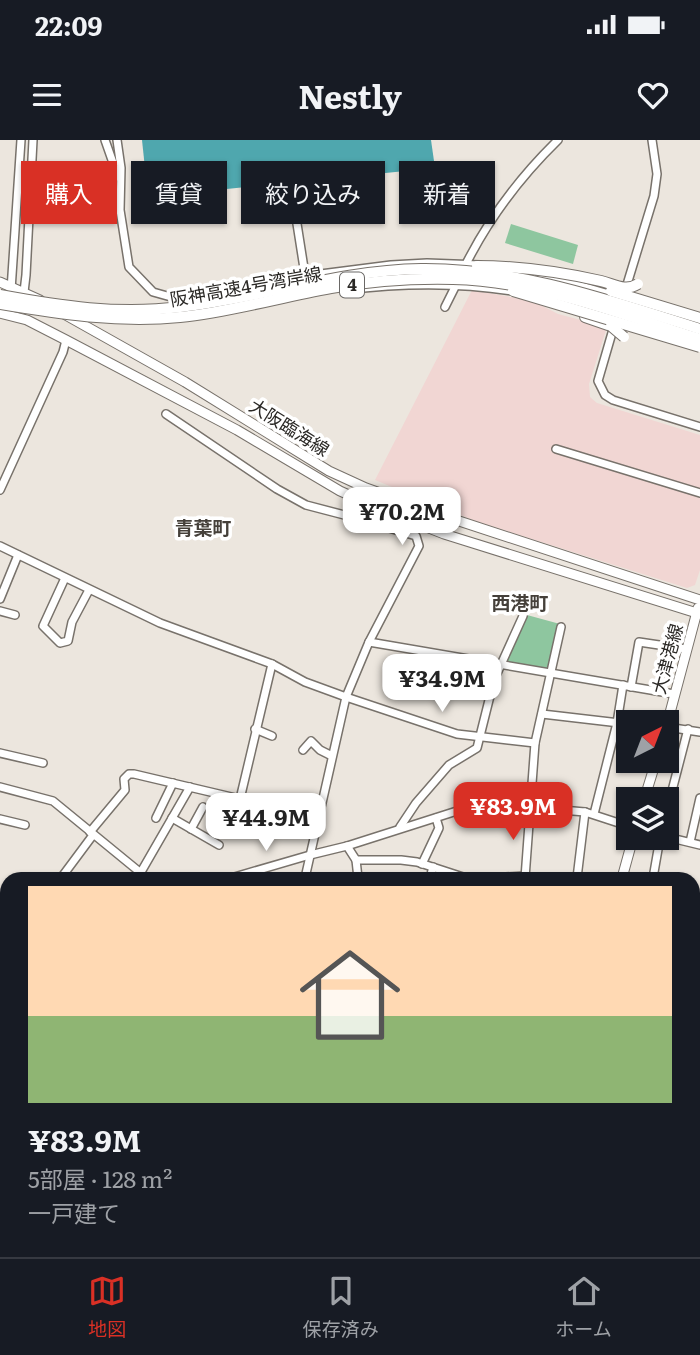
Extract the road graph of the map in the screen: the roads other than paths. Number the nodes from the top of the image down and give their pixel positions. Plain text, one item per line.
1 (21, 140) edge
2 (33, 140) edge
3 (105, 140) edge
4 (117, 140) edge
5 (558, 140) edge
6 (652, 140) edge
7 (119, 184) junction
8 (297, 224) edge
9 (466, 264) junction
10 (543, 271) junction
11 (420, 274) junction
12 (305, 276) junction
13 (0, 282) edge
14 (457, 284) junction
15 (638, 284) dead end
16 (267, 286) junction
17 (11, 287) junction
18 (24, 292) junction
19 (0, 295) edge
20 (308, 295) junction
21 (623, 298) junction
22 (537, 299) junction
23 (0, 304) edge
24 (445, 307) dead end
25 (5, 314) edge
26 (617, 318) junction
27 (700, 321) edge
28 (700, 329) edge
29 (625, 337) dead end
30 (66, 340) junction
31 (700, 343) edge
32 (166, 414) dead end
33 (700, 428) edge
34 (556, 449) dead end
35 (0, 490) edge
36 (700, 493) edge
37 (361, 499) junction
38 (352, 517) junction
39 (0, 546) edge
40 (18, 555) junction
41 (65, 578) junction
42 (89, 590) junction
43 (0, 598) edge
44 (700, 601) edge
45 (0, 611) edge
46 (698, 613) edge
47 (15, 615) dead end
48 (523, 616) dead end
49 (561, 627) dead end
50 (369, 642) junction
51 (686, 649) junction
52 (502, 663) junction
53 (272, 664) junction
54 (550, 671) junction
55 (627, 686) junction
56 (674, 694) junction
57 (346, 697) junction
58 (621, 710) edge
59 (670, 710) edge
60 (542, 713) junction
61 (616, 723) edge
62 (616, 727) edge
63 (679, 728) edge
64 (255, 729) junction
65 (688, 729) junction
66 (700, 732) edge
67 (481, 735) junction
68 (272, 736) dead end
69 (535, 743) junction
70 (303, 750) dead end
71 (0, 753) edge
72 (332, 756) junction
73 (43, 763) dead end
74 (173, 783) junction
75 (0, 787) edge
76 (190, 787) junction
77 (673, 787) edge
78 (700, 798) edge
79 (240, 799) junction
80 (203, 807) dead end
81 (530, 807) junction
82 (585, 812) junction
83 (594, 814) junction
84 (156, 818) dead end
85 (172, 818) junction
86 (436, 818) junction
87 (0, 819) edge
88 (616, 822) edge
89 (25, 825) dead end
90 (400, 827) junction
91 (191, 828) junction
92 (316, 830) junction
93 (92, 834) junction
94 (679, 840) edge
95 (690, 842) junction
96 (219, 845) dead end
97 (700, 845) edge
98 (347, 846) junction
99 (630, 850) edge
100 (658, 850) edge
101 (310, 855) junction
102 (356, 860) junction
103 (422, 864) junction
104 (433, 867) junction
105 (65, 872) edge
106 (141, 872) joint
107 (252, 872) edge
108 (306, 872) edge
109 (357, 872) edge
110 (432, 872) edge
111 (448, 872) edge
112 (525, 872) edge
113 (578, 872) edge
114 (624, 872) edge
115 (654, 872) edge

1 - 17 street
2 - 18 street
3 - 7 street
4 - 7 street
5 - 9 street
6 - 21 street
7 - 16 street
8 - 12 street
9 - 12 street
9 - 14 street
9 - 21 street
10 - 11 highway, bridge
10 - 15 highway, bridge
10 - 27 highway, bridge
11 - 19 highway, 阪神高速4号湾岸線 / 4, bridge
11 - 22 highway, bridge
11 - 23 highway, 阪神高速4号湾岸線 / 4, bridge
11 - 28 highway, 阪神高速4号湾岸線 / 4, bridge
11 - 31 highway, 阪神高速4号湾岸線 / 4, bridge
12 - 16 street
12 - 20 street
13 - 17 main road, 大阪臨海線
14 - 20 street
14 - 24 street
14 - 26 street
16 - 20 street
17 - 18 main road, 大阪臨海線
17 - 25 street
18 - 25 street
18 - 44 main road, 大阪臨海線
21 - 26 street
21 - 27 street
22 - 29 highway, bridge
22 - 31 highway, bridge
25 - 30 main road, 大阪臨海線
26 - 31 street
26 - 33 street
30 - 35 street
30 - 37 main road, 大阪臨海線
32 - 38 street
34 - 36 street
37 - 38 street
37 - 46 main road, 大阪臨海線
38 - 50 street
39 - 40 street
40 - 41 street
40 - 43 street
41 - 42 street
41 - 42 street
42 - 53 street
44 - 46 main road, 大津港線
45 - 47 street
46 - 51 main road, 大津港線
48 - 52 street
49 - 54 street
50 - 52 street
50 - 57 street
51 - 55 street
51 - 56 main road, 大津港線
52 - 54 street
52 - 67 street
53 - 57 street
53 - 64 street
54 - 55 street
54 - 60 street
55 - 56 street
55 - 58 street
56 - 59 main road, 大津港線
57 - 67 street
57 - 72 street
60 - 61 street
60 - 69 street
62 - 83 street
63 - 65 street
64 - 68 street
64 - 79 street
65 - 66 street
65 - 77 street
67 - 69 street
67 - 90 street
69 - 81 street
70 - 72 street
71 - 73 street
72 - 92 street
74 - 76 street
74 - 84 street
74 - 93 street
75 - 93 street
76 - 79 street
76 - 85 street
78 - 95 street
79 - 92 street
80 - 91 street
81 - 82 street
81 - 86 street
81 - 112 street
82 - 83 street
82 - 113 street
83 - 88 street
85 - 91 street
85 - 106 street
86 - 90 street
86 - 103 street
87 - 89 street
90 - 98 street
91 - 96 street
92 - 101 street
93 - 105 street
93 - 106 street
94 - 95 street
95 - 97 street
98 - 101 street
98 - 102 street
99 - 114 main road
100 - 115 street
101 - 107 street
101 - 108 street
102 - 103 street
102 - 109 street
103 - 104 street
104 - 110 street
104 - 111 street

